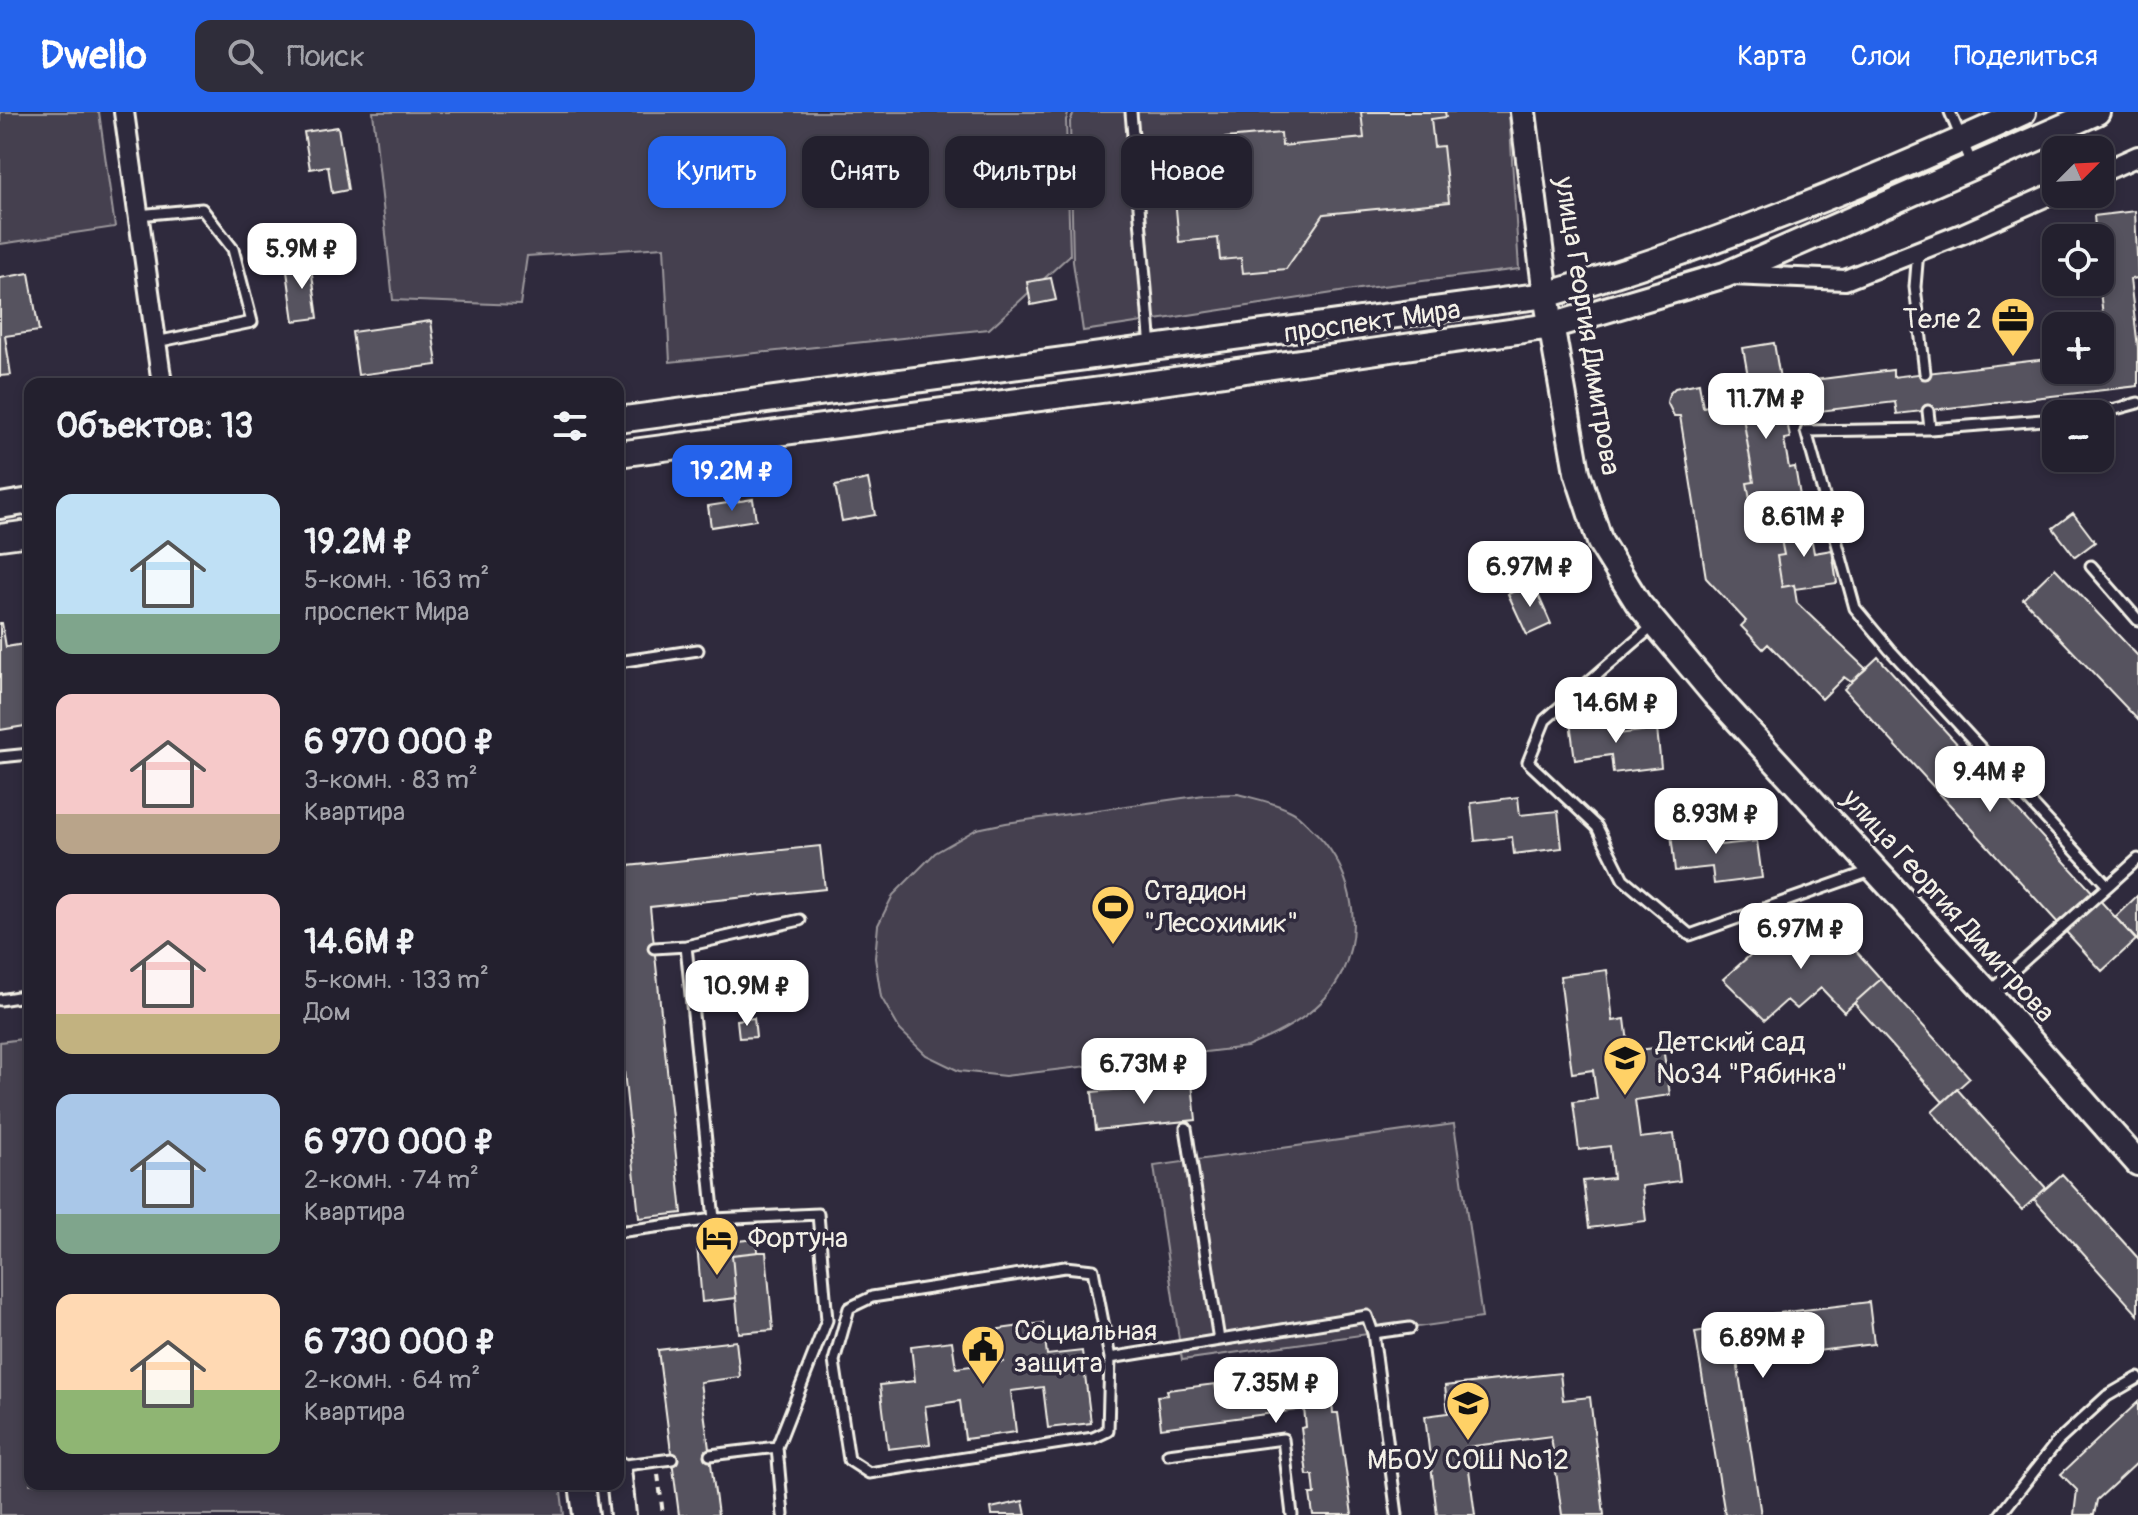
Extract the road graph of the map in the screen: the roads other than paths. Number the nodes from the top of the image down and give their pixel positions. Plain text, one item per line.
1 (124, 112) edge
2 (1131, 112) edge
3 (1523, 112) edge
4 (1950, 112) edge
5 (2023, 112) edge
6 (2097, 112) edge
7 (1962, 140) junction
8 (2138, 156) edge
9 (2114, 167) edge
10 (1974, 168) junction
11 (2042, 198) edge
12 (138, 215) junction
13 (1918, 251) junction
14 (1725, 275) junction
15 (1546, 295) junction
16 (1551, 326) junction
17 (156, 342) junction
18 (1151, 348) junction
19 (1925, 373) dead end
20 (161, 378) edge
21 (2138, 403) edge
22 (2114, 409) edge
23 (1928, 411) dead end
24 (624, 419) edge
25 (2042, 420) edge
26 (1930, 429) junction
27 (624, 453) edge
28 (24, 502) edge
29 (0, 506) edge
30 (24, 534) edge
31 (0, 537) edge
32 (2091, 566) dead end
33 (2138, 620) edge
34 (1655, 624) junction
35 (698, 650) dead end
36 (624, 661) edge
37 (24, 755) edge
38 (0, 757) edge
39 (2138, 859) edge
40 (1875, 870) junction
41 (2108, 886) junction
42 (800, 920) dead end
43 (686, 946) junction
44 (654, 948) dead end
45 (1988, 993) junction
46 (24, 996) edge
47 (0, 1000) edge
48 (1186, 1128) dead end
49 (2136, 1156) edge
50 (714, 1219) junction
51 (624, 1231) edge
52 (1410, 1328) dead end
53 (1373, 1333) junction
54 (1219, 1340) junction
55 (1110, 1358) junction
56 (2138, 1378) edge
57 (777, 1447) junction
58 (1168, 1454) dead end
59 (710, 1455) dead end
60 (672, 1459) dead end
61 (624, 1467) edge
62 (583, 1490) edge
63 (620, 1490) edge
64 (586, 1515) edge
65 (623, 1515) edge
66 (783, 1515) edge
67 (1292, 1515) edge
68 (1397, 1515) edge
69 (2000, 1515) edge

1 - 12 street
2 - 18 lane
3 - 15 street, улица Георгия Димитрова
4 - 7 lane
5 - 7 street, проспект Мира
6 - 10 street, проспект Мира
7 - 10 lane
7 - 15 street, проспект Мира
8 - 9 street
10 - 14 street, проспект Мира
11 - 13 street
12 - 17 street
12 - 17 lane
13 - 14 street
13 - 19 lane
14 - 16 street, проспект Мира
15 - 16 street, улица Георгия Димитрова
15 - 18 street, проспект Мира
16 - 27 street, проспект Мира
16 - 34 street, улица Георгия Димитрова
17 - 20 street
18 - 24 street, проспект Мира
21 - 22 lane
23 - 26 lane
25 - 26 lane
26 - 41 lane
28 - 29 street
30 - 31 street
32 - 33 lane
34 - 40 street, улица Георгия Димитрова
34 - 40 lane
35 - 36 lane
37 - 38 lane
39 - 41 lane
40 - 45 street, улица Георгия Димитрова
41 - 45 lane
42 - 43 lane
43 - 44 lane
43 - 50 lane
45 - 49 street, улица Георгия Димитрова
46 - 47 lane
48 - 54 lane
50 - 51 lane
50 - 57 lane
52 - 53 lane
53 - 54 lane
53 - 68 lane
54 - 55 lane
55 - 55 lane
56 - 69 lane
57 - 59 lane
57 - 66 lane
58 - 67 lane
60 - 61 lane
62 - 64 street
63 - 65 street

